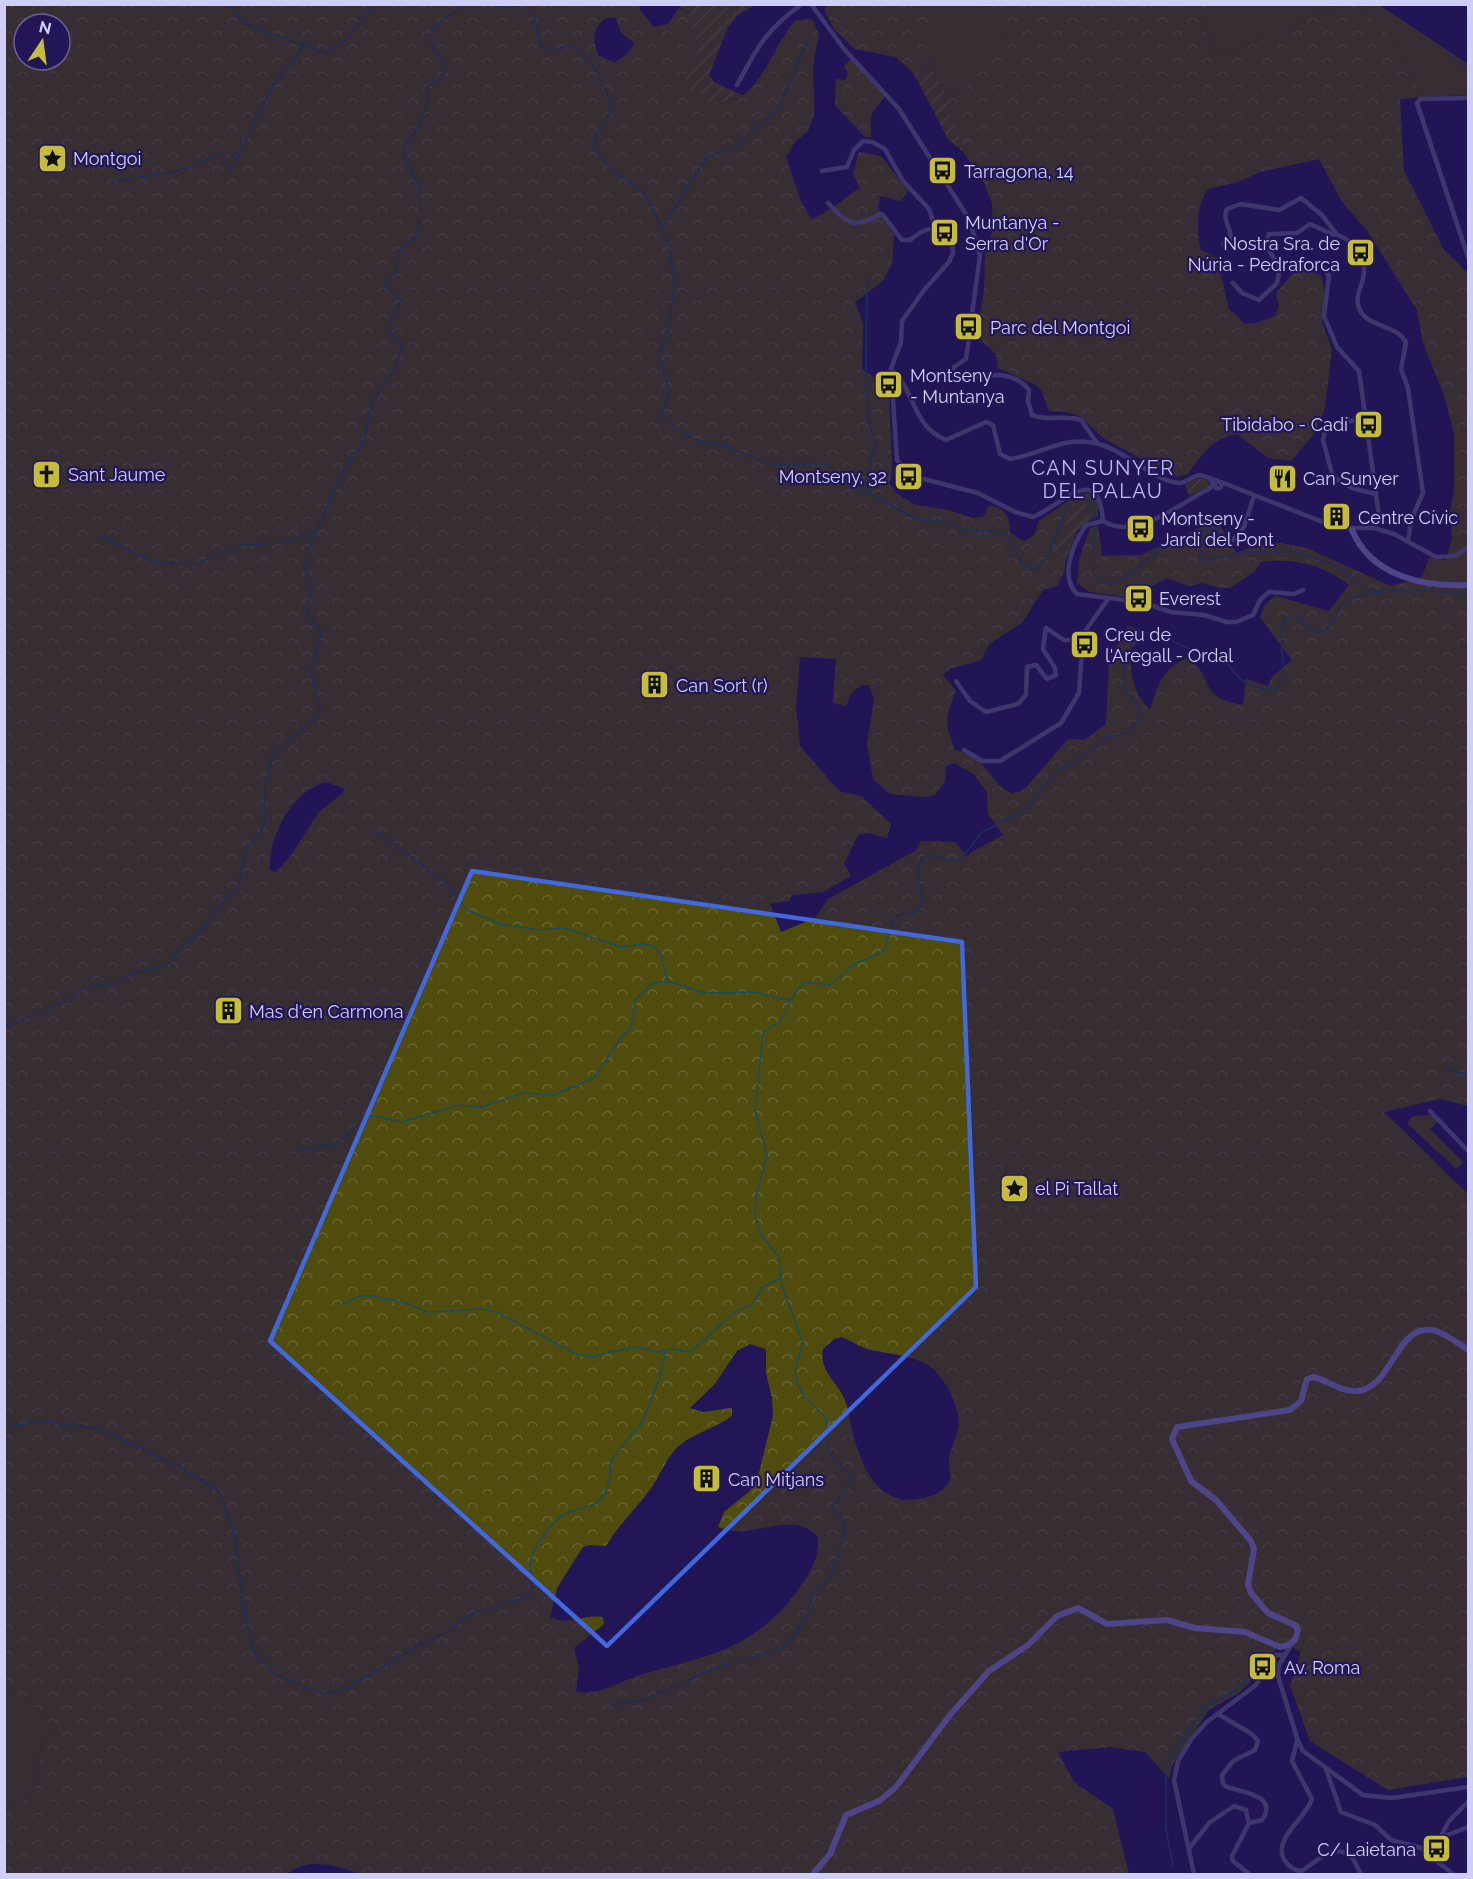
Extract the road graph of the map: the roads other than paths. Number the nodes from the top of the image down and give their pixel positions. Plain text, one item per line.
1 (802, 4) edge
2 (811, 4) edge
3 (737, 85) dead end
4 (1468, 98) edge
5 (822, 171) dead end
6 (828, 203) dead end
7 (935, 227) junction
8 (1336, 234) junction
9 (1223, 244) dead end
10 (1468, 257) edge
11 (1309, 261) dead end
12 (1233, 283) dead end
13 (891, 369) junction
14 (1366, 420) junction
15 (1097, 443) junction
16 (1218, 485) junction
17 (1375, 494) junction
18 (1254, 496) junction
19 (1103, 521) junction
20 (1374, 528) junction
21 (1352, 530) junction
22 (1233, 540) dead end
23 (1408, 541) junction
24 (1468, 548) edge
25 (1468, 585) edge
26 (1303, 590) dead end
27 (1108, 599) junction
28 (1081, 640) junction
29 (956, 681) dead end
30 (964, 750) dead end
31 (1430, 1111) dead end
32 (1468, 1151) edge
33 (1468, 1350) edge
34 (1280, 1654) junction
35 (1218, 1714) junction
36 (1298, 1741) junction
37 (1325, 1768) junction
38 (1468, 1787) edge
39 (1468, 1802) edge
40 (1248, 1823) junction
41 (1468, 1827) edge
42 (1440, 1838) junction
43 (1190, 1847) junction
44 (1433, 1851) junction
45 (1301, 1873) edge
46 (813, 1875) edge
47 (1194, 1875) edge
48 (1249, 1875) edge
49 (1361, 1875) edge
50 (1454, 1875) edge

1 - 3 street
2 - 15 street
4 - 10 street
5 - 7 street
6 - 7 street
7 - 13 street
8 - 9 street
8 - 12 street
8 - 23 street
11 - 14 street
13 - 15 street
13 - 19 street
14 - 17 street
14 - 17 street
15 - 16 street
16 - 18 street
16 - 19 street
17 - 20 street
18 - 21 street
18 - 22 street
19 - 27 street
20 - 21 street
20 - 23 street
21 - 25 street
23 - 24 street
26 - 27 street
27 - 28 street
28 - 29 street
28 - 30 street
31 - 32 street
33 - 34 street
34 - 35 street
34 - 36 street
34 - 46 street
35 - 40 street
35 - 43 street
36 - 37 street
36 - 45 street
37 - 38 street
37 - 44 street
39 - 42 street
40 - 43 street
40 - 48 street
41 - 42 street
42 - 44 street
43 - 47 street
44 - 50 street
45 - 49 street

